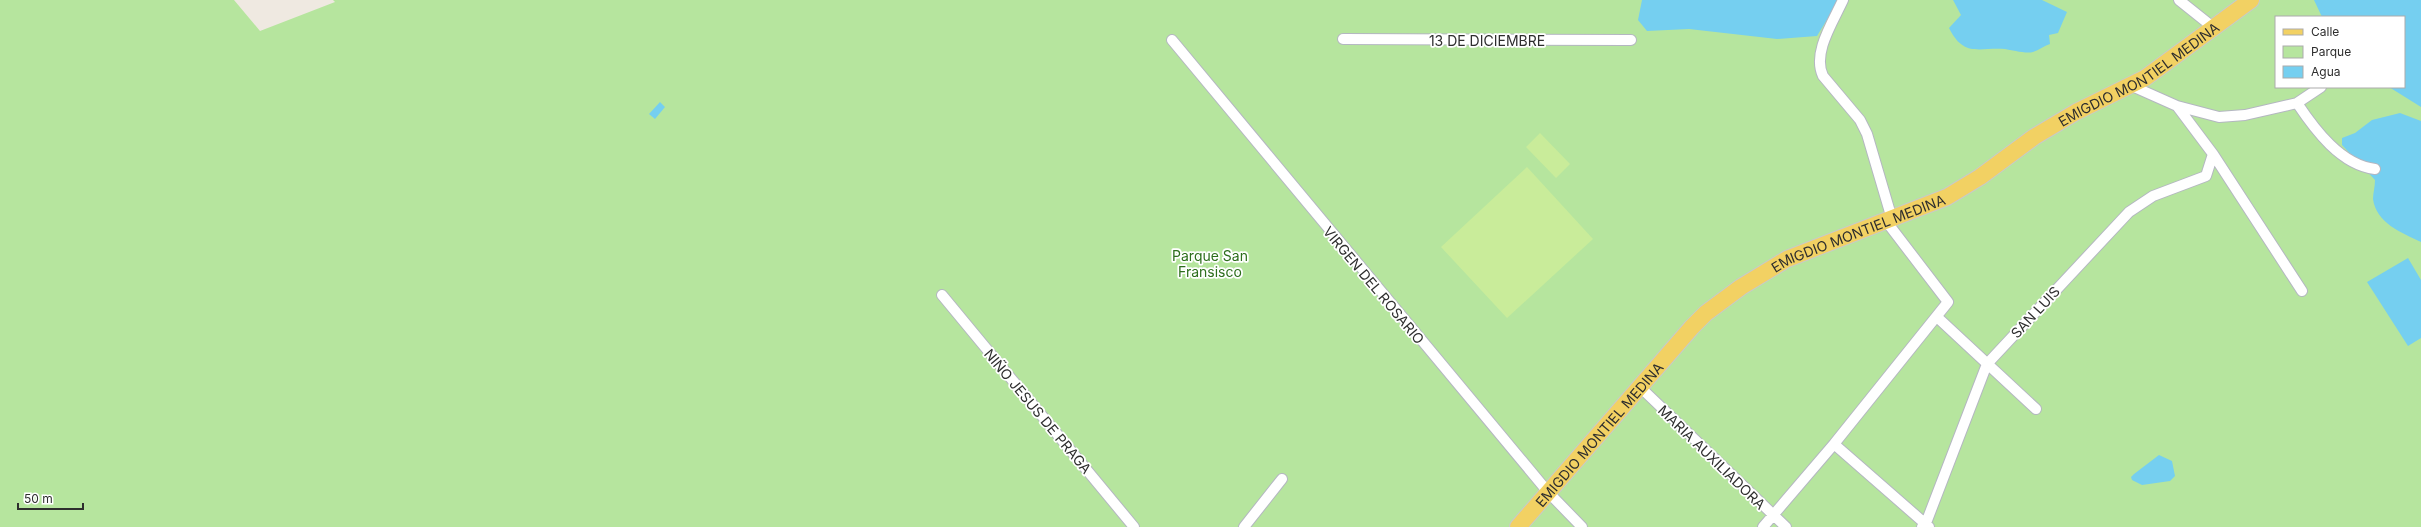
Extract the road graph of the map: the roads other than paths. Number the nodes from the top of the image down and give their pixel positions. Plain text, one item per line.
1 (1843, 0) edge
2 (2179, 0) edge
3 (2251, 0) edge
4 (2214, 28) junction
5 (1343, 39) dead end
6 (1172, 40) dead end
7 (1631, 40) dead end
8 (2132, 86) junction
9 (2320, 88) edge
10 (2297, 103) junction
11 (2177, 106) junction
12 (2213, 154) junction
13 (2375, 169) dead end
14 (1889, 220) junction
15 (2302, 291) dead end
16 (942, 295) dead end
17 (1939, 319) junction
18 (1987, 364) junction
19 (1639, 386) junction
20 (2036, 409) dead end
21 (1834, 444) junction
22 (1282, 479) dead end
23 (1548, 492) junction
24 (1773, 515) junction
25 (1926, 526) edge
26 (1134, 527) edge
27 (1244, 527) edge
28 (1518, 527) edge
29 (1582, 527) edge
30 (1763, 527) edge
31 (1786, 527) edge

1 - 14 street
2 - 4 street
3 - 4 main road, EMIGDIO MONTIEL MEDINA
4 - 8 main road, EMIGDIO MONTIEL MEDINA
5 - 7 street, 13 DE DICIEMBRE
6 - 23 street, VIRGEN DEL ROSARIO
8 - 11 street
8 - 14 main road, EMIGDIO MONTIEL MEDINA
9 - 10 street
10 - 11 street
10 - 13 street
11 - 12 street
12 - 15 street
12 - 18 street, SAN LUIS
14 - 17 street
14 - 19 main road, EMIGDIO MONTIEL MEDINA
16 - 26 street, NIÑO JESUS DE PRAGA
17 - 18 street
17 - 21 street
18 - 20 street
18 - 25 street, SAN LUIS
19 - 23 main road, EMIGDIO MONTIEL MEDINA
19 - 24 street, MARIA AUXILIADORA
21 - 24 street
21 - 25 street
22 - 27 street
23 - 28 main road, EMIGDIO MONTIEL MEDINA
23 - 29 street, VIRGEN DEL ROSARIO
24 - 30 street
24 - 31 street, MARIA AUXILIADORA

